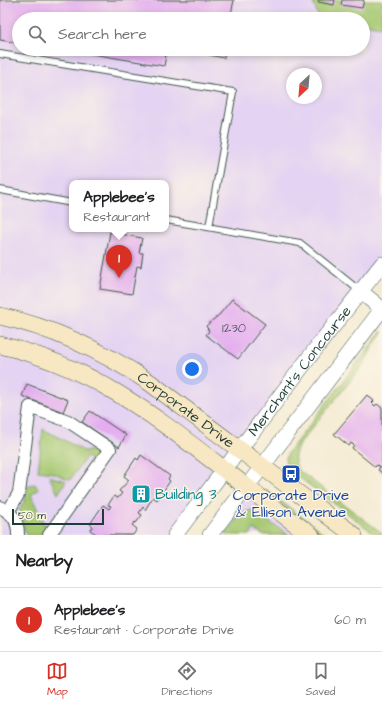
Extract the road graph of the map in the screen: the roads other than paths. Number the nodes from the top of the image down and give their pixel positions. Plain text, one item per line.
1 (0, 54) edge
2 (12, 56) edge
3 (12, 56) edge
4 (0, 190) edge
5 (69, 202) edge
6 (169, 220) edge
7 (209, 227) junction
8 (382, 264) edge
9 (360, 291) junction
10 (382, 309) edge
11 (0, 316) edge
12 (0, 345) edge
13 (239, 449) junction
14 (262, 466) junction
15 (224, 470) junction
16 (246, 487) junction
17 (4, 509) edge
18 (18, 535) edge
19 (49, 535) edge
20 (175, 535) edge
21 (210, 535) edge
22 (311, 535) edge
23 (354, 535) edge

1 - 2 lane
3 - 7 lane
4 - 5 lane
6 - 7 lane
7 - 9 lane
8 - 9 street, Merchant's Concourse
9 - 10 street
9 - 13 street, Merchant's Concourse
10 - 14 street, Merchant's Concourse
11 - 13 main road, Corporate Drive
12 - 15 main road, Corporate Drive
13 - 14 main road, Corporate Drive
13 - 15 street, Merchant's Concourse
14 - 16 street, Merchant's Concourse
14 - 23 main road, Corporate Drive
15 - 16 main road, Corporate Drive
15 - 20 street, Merchant's Concourse
16 - 21 street, Merchant's Concourse
16 - 22 main road, Corporate Drive
17 - 18 street
17 - 19 street

